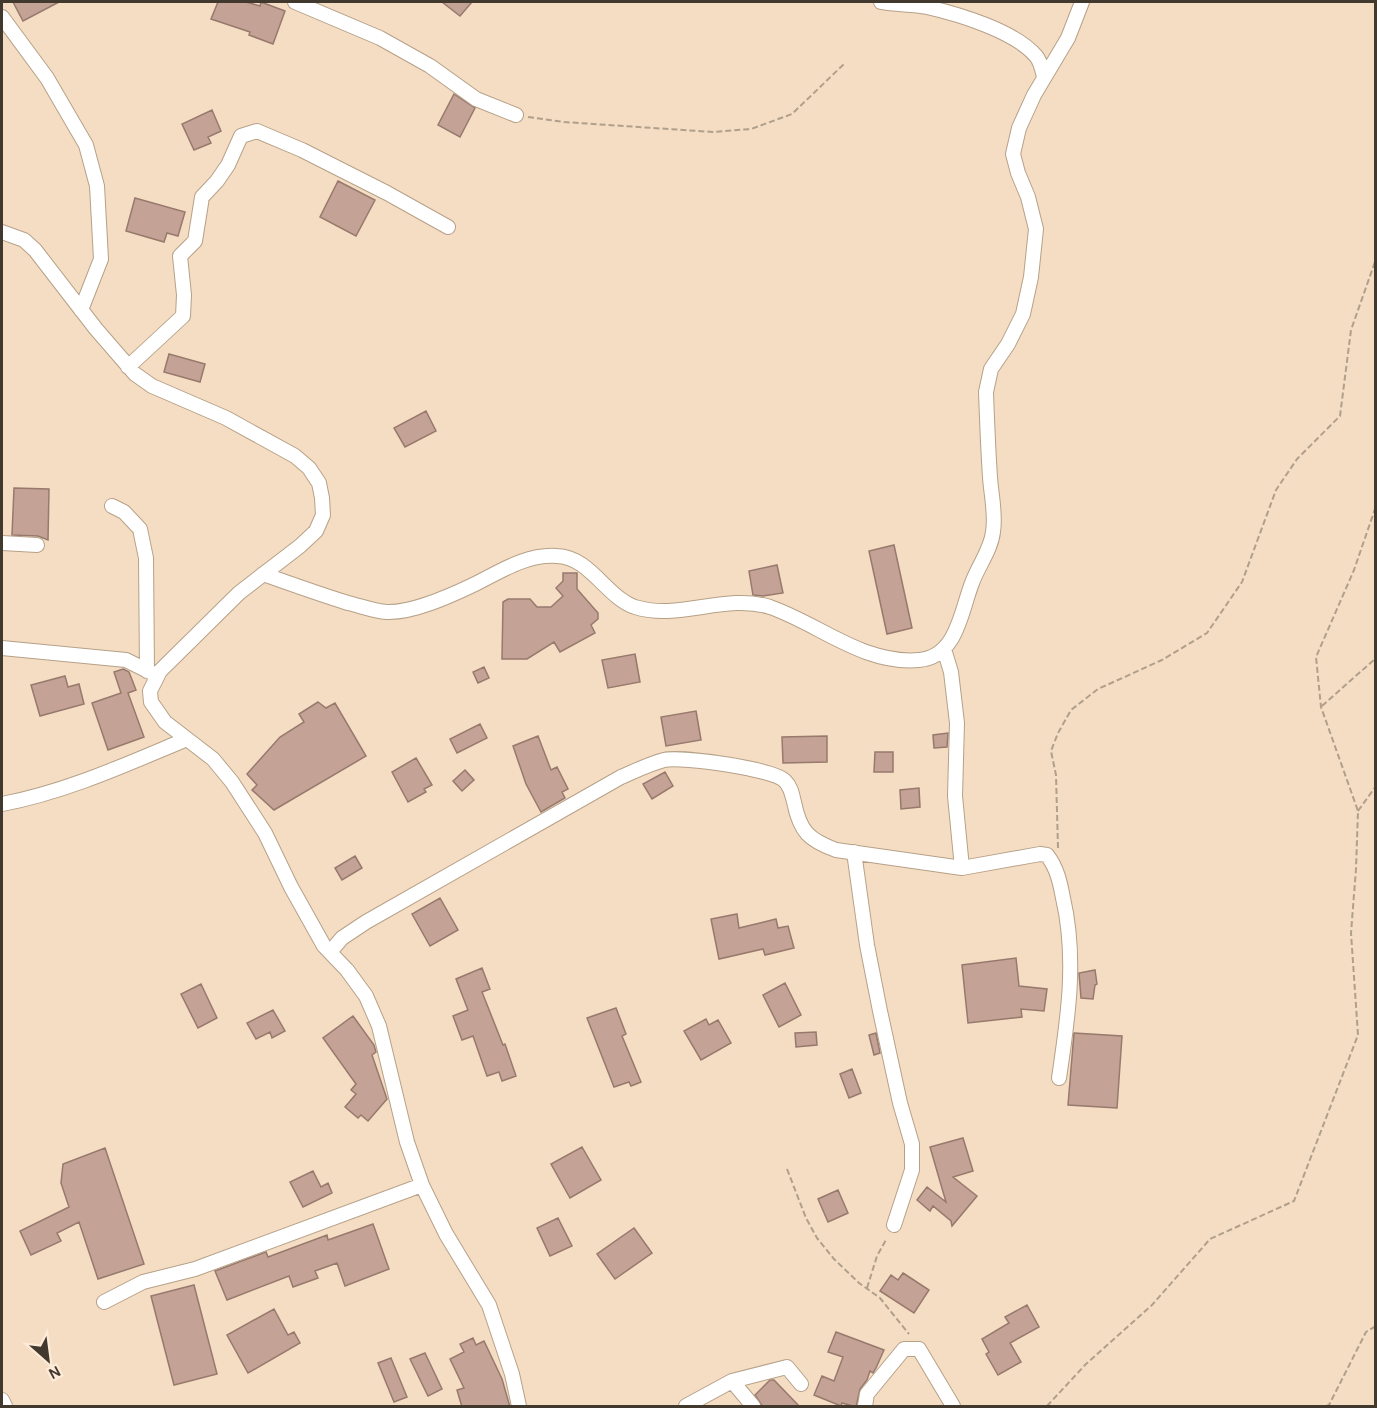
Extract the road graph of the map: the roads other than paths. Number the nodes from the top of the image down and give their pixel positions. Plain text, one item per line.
1 (295, 2) edge
2 (880, 2) edge
3 (1082, 2) edge
4 (2, 17) edge
5 (1044, 77) junction
6 (516, 115) road end
7 (448, 227) dead end
8 (2, 232) edge
9 (81, 310) junction
10 (128, 367) junction
11 (112, 506) dead end
12 (2, 543) edge
13 (37, 545) dead end
14 (263, 574) junction
15 (2, 648) edge
16 (944, 649) junction
17 (152, 673) junction
18 (187, 739) junction
19 (2, 804) edge
20 (854, 852) junction
21 (962, 868) junction
22 (330, 952) junction
23 (1059, 1078) dead end
24 (422, 1185) junction
25 (894, 1225) road end
26 (104, 1302) dead end
27 (732, 1381) junction
28 (801, 1383) dead end
29 (2, 1400) edge
30 (5, 1407) edge
31 (519, 1407) edge
32 (686, 1407) edge
33 (753, 1407) edge
34 (865, 1407) edge
35 (953, 1407) edge

1 - 6 street
2 - 5 street
3 - 5 street
4 - 9 street
5 - 16 street
7 - 10 street
8 - 9 street
9 - 10 street
10 - 14 street
11 - 17 street
12 - 13 street
14 - 16 street
14 - 17 street
15 - 17 street
16 - 21 street
17 - 18 street
18 - 19 street
18 - 22 street
20 - 21 street
20 - 22 street
20 - 25 street
21 - 23 street
22 - 24 street
24 - 26 street
24 - 31 street
27 - 28 street
27 - 32 street
27 - 33 street
29 - 30 street
34 - 35 street

